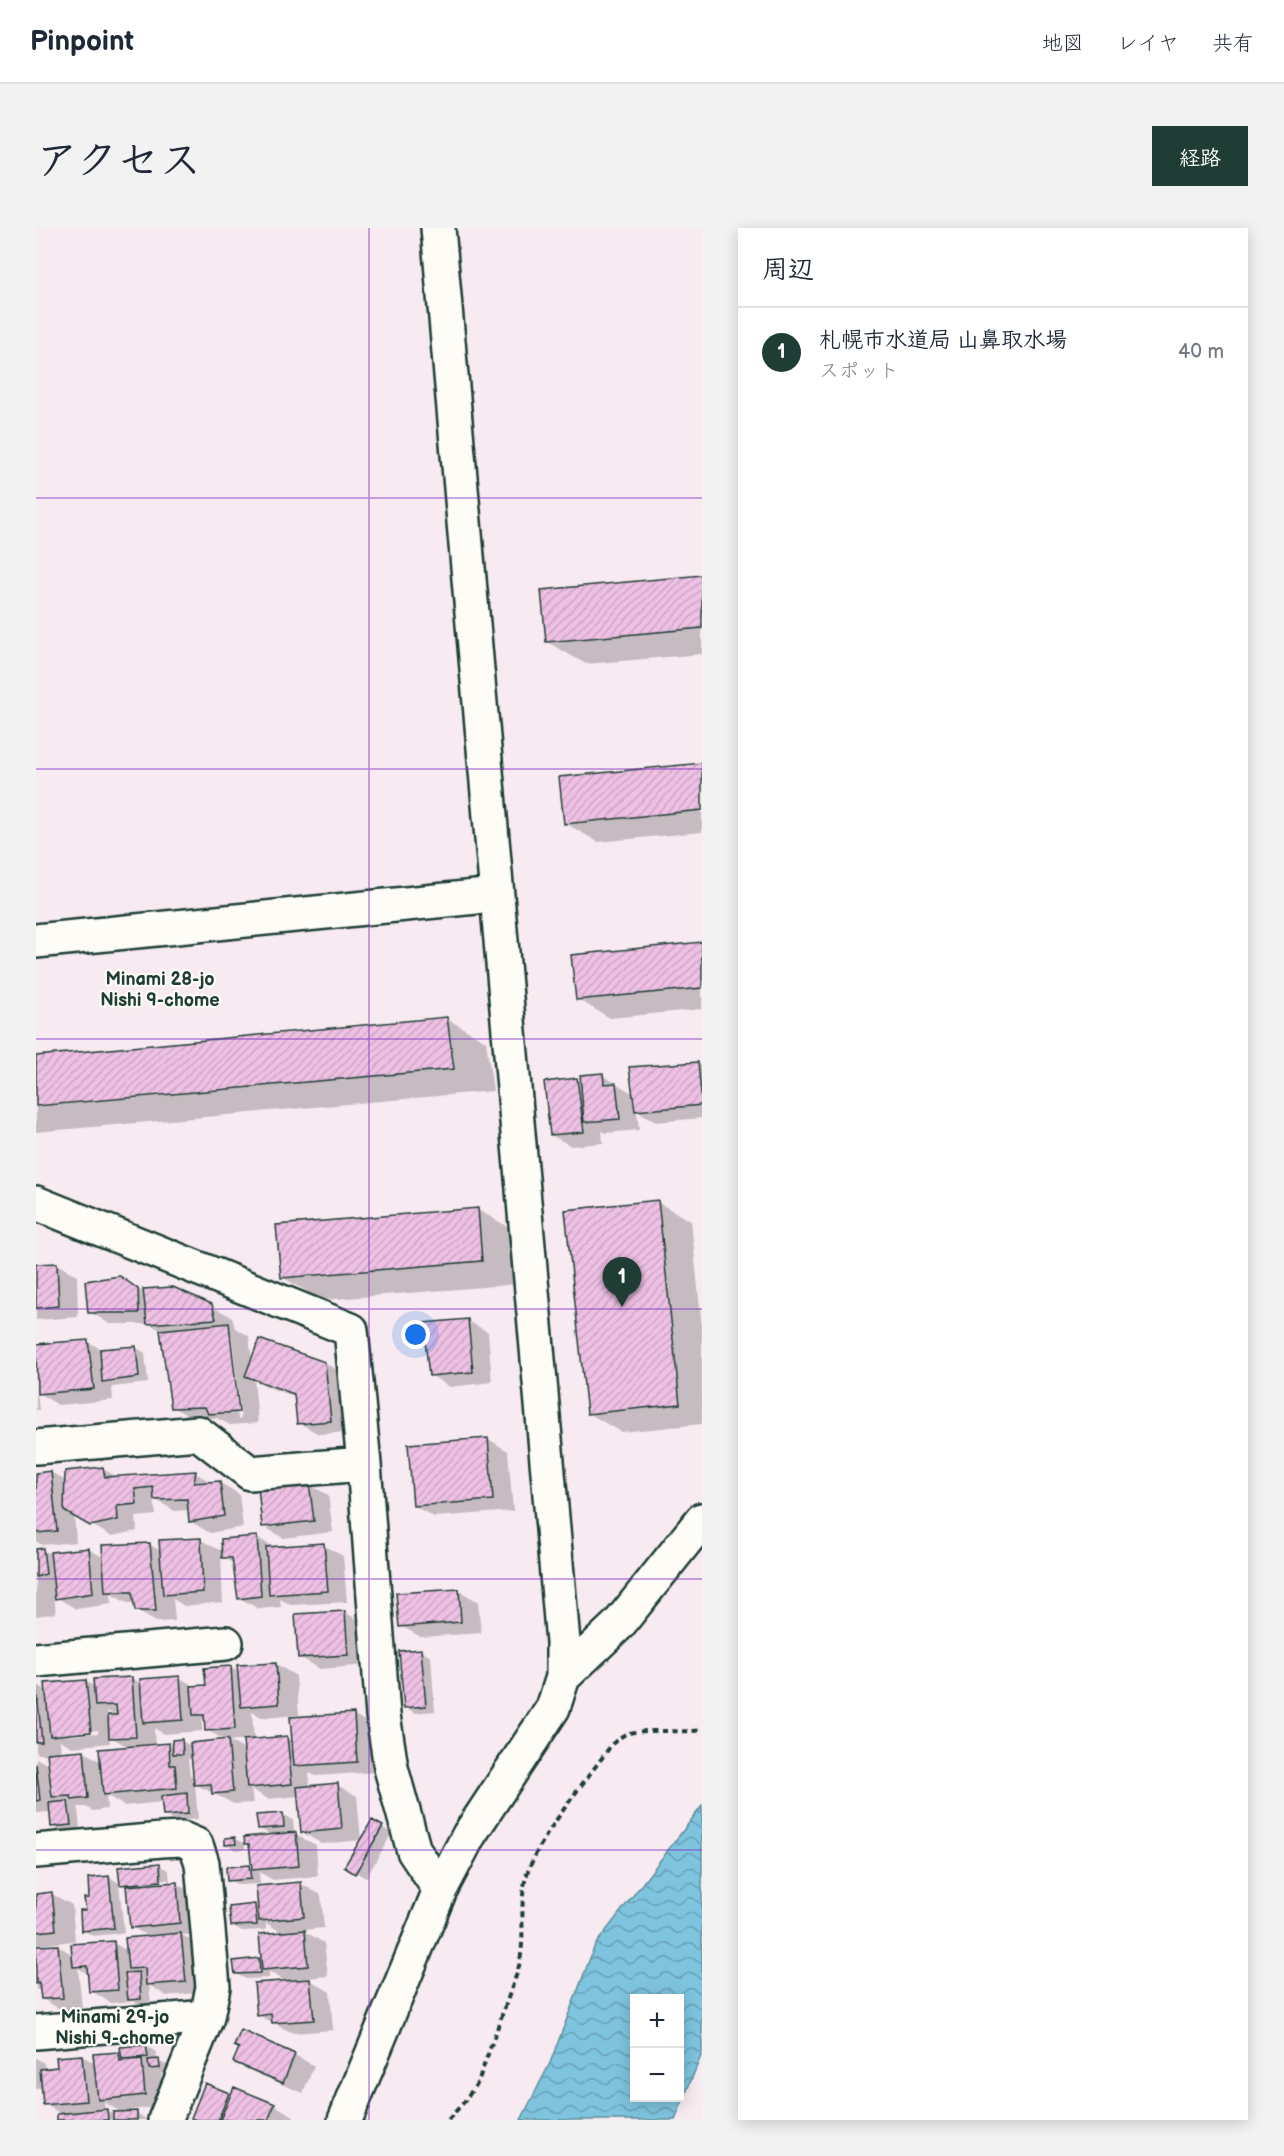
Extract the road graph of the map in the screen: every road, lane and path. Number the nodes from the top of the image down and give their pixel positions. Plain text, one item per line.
1 (438, 228) edge
2 (496, 895) junction
3 (36, 941) edge
4 (36, 1203) edge
5 (36, 1447) edge
6 (364, 1464) junction
7 (702, 1520) edge
8 (226, 1643) dead end
9 (36, 1660) edge
10 (563, 1677) junction
11 (702, 1730) edge
12 (36, 1851) edge
13 (440, 1890) junction
14 (207, 2017) junction
15 (36, 2032) edge
16 (165, 2120) edge
17 (345, 2120) edge
18 (448, 2120) edge

1 - 2 street
2 - 3 street
2 - 10 street
4 - 6 street
5 - 6 street
6 - 13 street
7 - 10 street
8 - 9 street
10 - 13 street
11 - 18 path
12 - 14 street
13 - 17 street
14 - 15 street
14 - 16 street

